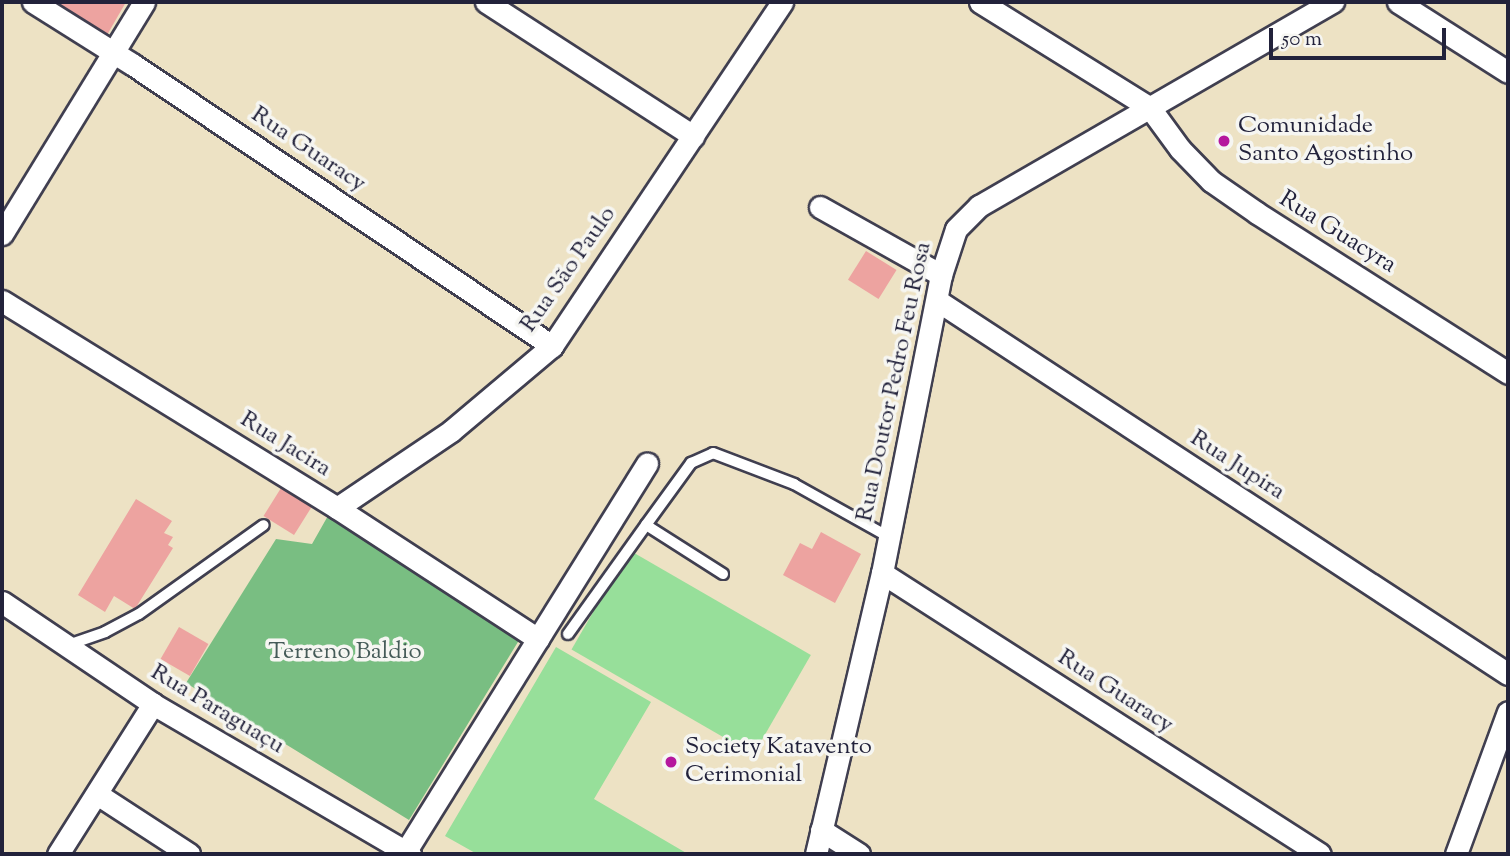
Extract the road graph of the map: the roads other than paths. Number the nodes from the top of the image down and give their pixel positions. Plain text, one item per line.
1 (33, 2) edge
2 (144, 2) edge
3 (486, 2) edge
4 (782, 2) edge
5 (980, 2) edge
6 (1333, 2) edge
7 (1398, 2) edge
8 (113, 52) junction
9 (1508, 72) edge
10 (1150, 108) junction
11 (693, 136) junction
12 (820, 207) dead end
13 (2, 234) edge
14 (941, 275) junction
15 (2, 300) edge
16 (938, 302) junction
17 (552, 346) junction
18 (1508, 373) edge
19 (647, 464) dead end
20 (337, 508) junction
21 (264, 525) dead end
22 (646, 525) junction
23 (889, 537) junction
24 (882, 573) junction
25 (723, 574) dead end
26 (2, 602) edge
27 (568, 634) dead end
28 (538, 639) junction
29 (68, 645) junction
30 (1508, 674) edge
31 (153, 704) junction
32 (1508, 712) edge
33 (97, 794) junction
34 (821, 830) junction
35 (407, 853) edge
36 (58, 854) edge
37 (189, 854) edge
38 (816, 854) edge
39 (859, 854) edge
40 (1320, 854) edge
41 (1456, 854) edge

1 - 8 street, Rua Guaracy
2 - 8 street
3 - 11 street
4 - 11 street, Rua São Paulo
5 - 10 street, Rua Guacyra
6 - 10 street, Rua Doutor Pedro Feu Rosa
7 - 9 street
8 - 13 street
8 - 17 street, Rua Guaracy
10 - 14 street, Rua Doutor Pedro Feu Rosa
10 - 18 street, Rua Guacyra
11 - 17 street, Rua São Paulo
12 - 14 street
14 - 16 street, Rua Doutor Pedro Feu Rosa
15 - 20 street, Rua Jacira
16 - 23 street, Rua Doutor Pedro Feu Rosa
16 - 30 street, Rua Jupira
17 - 20 street, Rua São Paulo
19 - 28 street
20 - 28 street, Rua Jacira
21 - 29 lane
22 - 23 lane
22 - 25 lane
22 - 27 lane
23 - 24 street, Rua Doutor Pedro Feu Rosa
24 - 34 street, Rua Doutor Pedro Feu Rosa
24 - 40 street, Rua Guaracy
26 - 29 street, Rua Paraguaçu
28 - 35 street
29 - 31 street, Rua Paraguaçu
31 - 33 street
31 - 35 street, Rua Paraguaçu
32 - 41 street
33 - 36 street
33 - 37 street
34 - 38 street, Rua Doutor Pedro Feu Rosa
34 - 39 street

